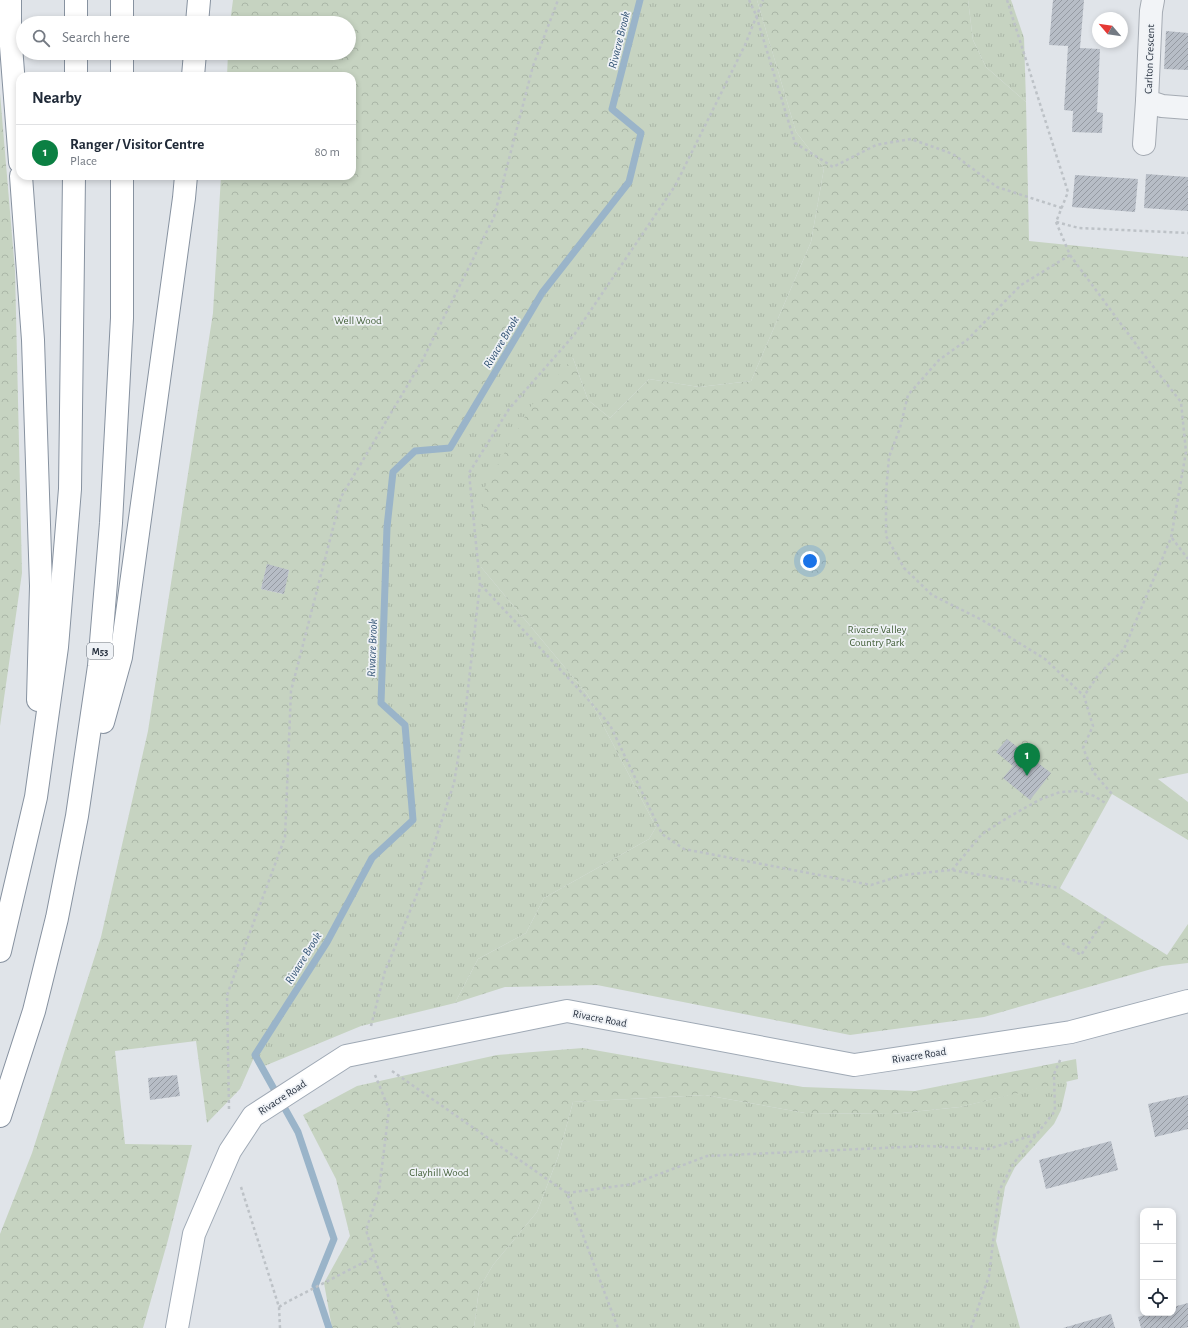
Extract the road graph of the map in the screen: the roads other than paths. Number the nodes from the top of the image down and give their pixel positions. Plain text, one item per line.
1 (10, 0) edge
2 (76, 0) edge
3 (122, 0) edge
4 (199, 0) edge
5 (1153, 0) edge
6 (76, 16) edge
7 (122, 16) edge
8 (198, 16) edge
9 (76, 60) edge
10 (122, 60) edge
11 (194, 60) edge
12 (76, 72) edge
13 (122, 72) edge
14 (193, 72) edge
15 (1147, 101) junction
16 (1188, 108) edge
17 (16, 110) edge
18 (1144, 144) dead end
19 (21, 180) edge
20 (74, 180) edge
21 (122, 180) edge
22 (186, 180) edge
23 (36, 797) junction
24 (77, 816) junction
25 (0, 951) edge
26 (1188, 1002) edge
27 (0, 1116) edge
28 (177, 1328) edge

1 - 17 main road
2 - 6 main road
3 - 7 main road
4 - 8 main road
5 - 15 street, Carlton Crescent
9 - 12 main road
10 - 13 main road
11 - 14 main road
15 - 16 street, Carlton Crescent
15 - 18 street
19 - 23 main road
20 - 23 main road
21 - 24 main road, M53
22 - 24 main road
23 - 25 main road
24 - 27 main road, M53
26 - 28 main road, Rivacre Road

